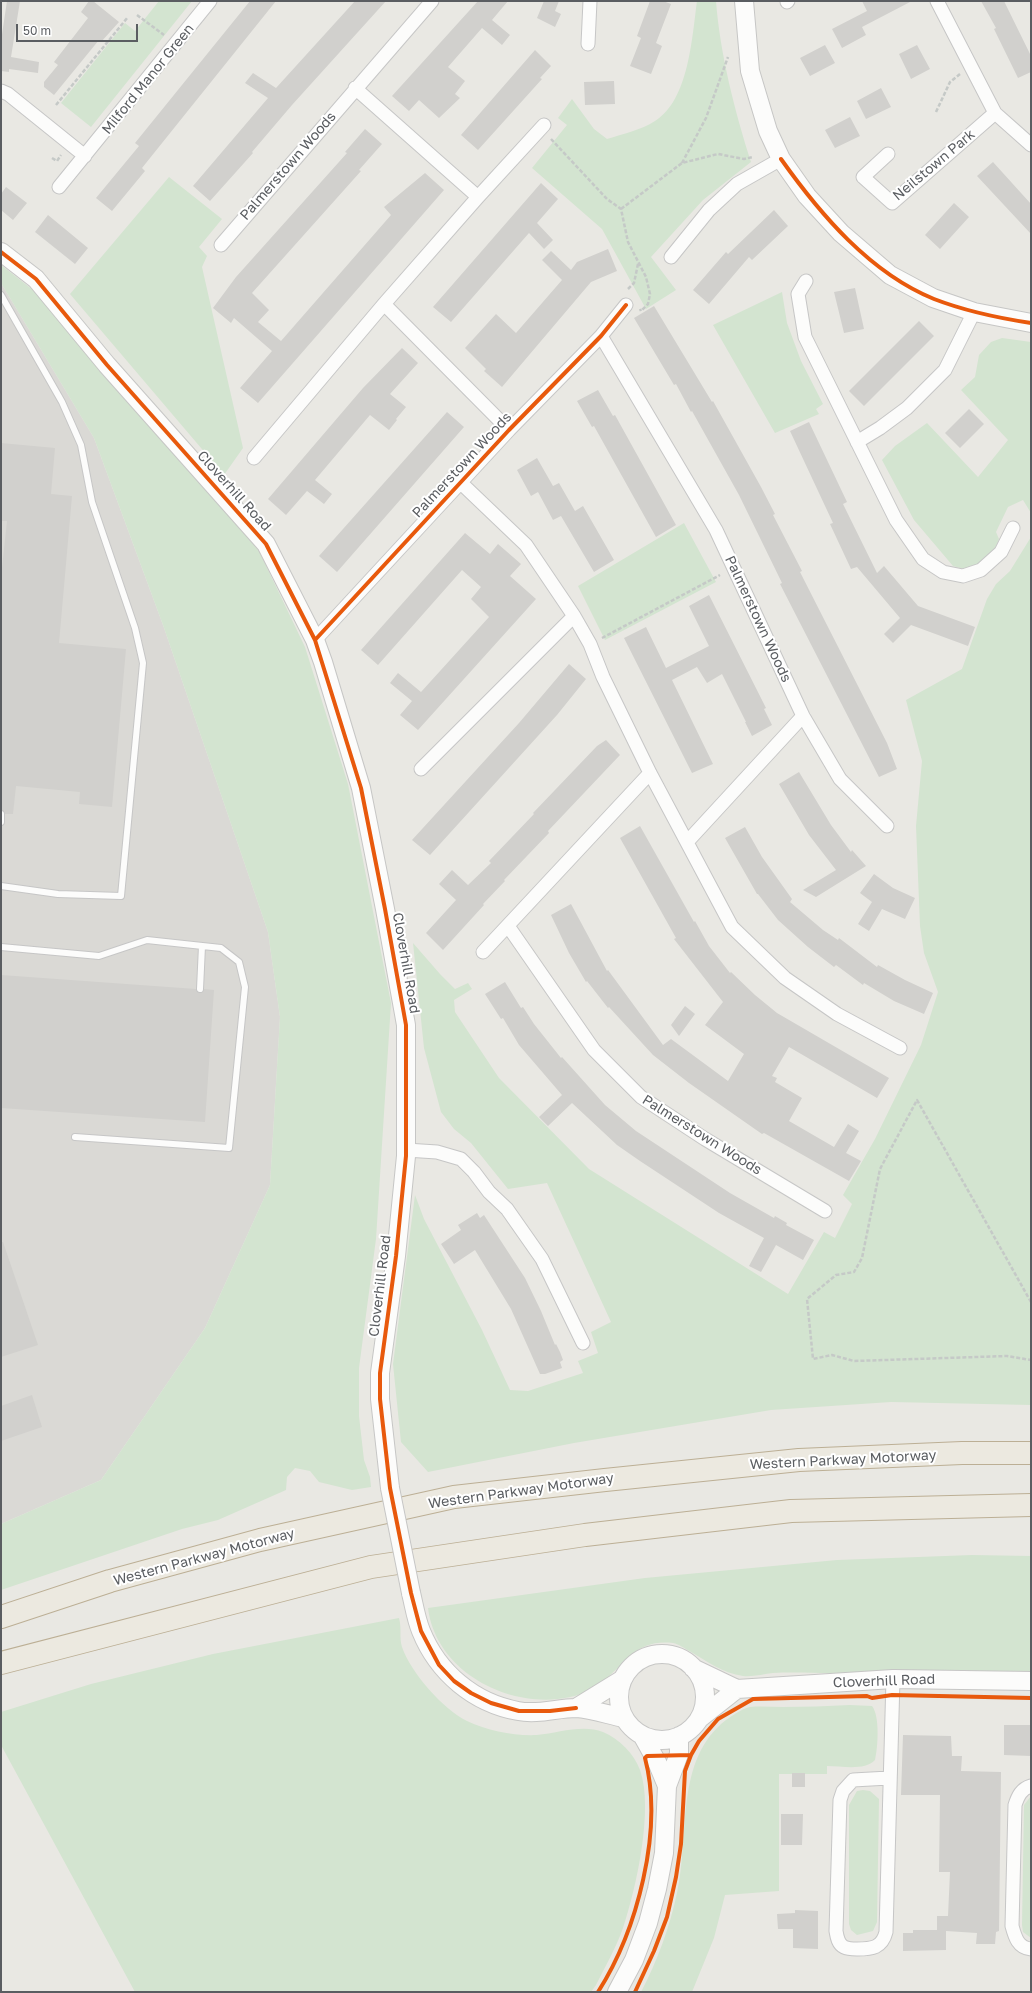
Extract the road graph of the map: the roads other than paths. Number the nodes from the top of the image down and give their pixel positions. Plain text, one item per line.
1 (210, 1) edge
2 (432, 1) edge
3 (590, 1) edge
4 (744, 1) edge
5 (937, 1) edge
6 (588, 44) dead end
7 (355, 88) junction
8 (1, 91) edge
9 (995, 113) junction
10 (544, 125) dead end
11 (1031, 145) edge
12 (888, 154) dead end
13 (85, 156) junction
14 (782, 159) junction
15 (59, 187) dead end
16 (478, 197) junction
17 (221, 245) dead end
18 (1, 252) edge
19 (671, 257) dead end
20 (806, 281) dead end
21 (1, 295) edge
22 (629, 299) road end
23 (384, 304) junction
24 (974, 312) junction
25 (1031, 323) edge
26 (602, 336) junction
27 (509, 430) junction
28 (857, 442) junction
29 (254, 458) dead end
30 (460, 482) junction
31 (1013, 528) dead end
32 (574, 616) junction
33 (316, 640) junction
34 (803, 716) junction
35 (421, 769) dead end
36 (650, 773) junction
37 (1, 814) edge
38 (1, 822) edge
39 (887, 826) dead end
40 (687, 842) junction
41 (1, 886) edge
42 (508, 926) junction
43 (202, 946) junction
44 (1, 947) edge
45 (483, 952) dead end
46 (200, 989) dead end
47 (900, 1048) dead end
48 (75, 1137) dead end
49 (406, 1150) junction
50 (825, 1211) dead end
51 (583, 1344) dead end
52 (1031, 1453) edge
53 (1031, 1505) edge
54 (1, 1617) edge
55 (1, 1663) edge
56 (694, 1668) junction
57 (623, 1679) junction
58 (893, 1679) junction
59 (1031, 1681) edge
60 (737, 1689) junction
61 (576, 1708) junction
62 (624, 1718) junction
63 (699, 1719) junction
64 (642, 1735) junction
65 (679, 1736) junction
66 (889, 1778) junction
67 (667, 1786) junction
68 (1031, 1786) edge
69 (1031, 1949) edge
70 (617, 1992) edge

1 - 13 street, Milford Manor Green
2 - 7 street, Palmerstown Woods
3 - 6 street
4 - 14 street
5 - 9 street
7 - 16 street
7 - 17 street, Palmerstown Woods
8 - 13 street
9 - 11 street
9 - 12 street, Neilstown Park
10 - 16 street
13 - 15 street, Milford Manor Green
14 - 19 street
14 - 24 street
16 - 23 street
18 - 33 street, Cloverhill Road
20 - 28 street
21 - 41 lane
22 - 26 street, Palmerstown Woods
23 - 27 street, Palmerstown Woods
23 - 29 street
24 - 25 street
24 - 28 street
26 - 27 street, Palmerstown Woods
26 - 34 street, Palmerstown Woods
27 - 30 street, Palmerstown Woods
28 - 31 street
30 - 32 street, Palmerstown Woods
30 - 33 street, Palmerstown Woods
32 - 35 street
32 - 36 street, Palmerstown Woods
33 - 49 street, Cloverhill Road
34 - 39 street, Palmerstown Woods
34 - 40 street
36 - 40 street, Palmerstown Woods
36 - 42 street
37 - 38 lane
40 - 47 street, Palmerstown Woods
42 - 45 street
42 - 50 street, Palmerstown Woods
43 - 44 lane
43 - 46 lane
43 - 48 lane
49 - 51 street
49 - 61 street, Cloverhill Road, bridge
52 - 54 highway, Western Parkway Motorway
53 - 55 highway
56 - 57 street
56 - 60 street, Cloverhill Road
56 - 63 street
57 - 61 street
57 - 62 street
58 - 59 street, Cloverhill Road
58 - 60 street, Cloverhill Road
58 - 66 street
60 - 63 street
61 - 62 street
62 - 64 street
63 - 65 street
64 - 65 street
64 - 67 street
65 - 67 street
66 - 66 street
67 - 70 street
68 - 69 street

